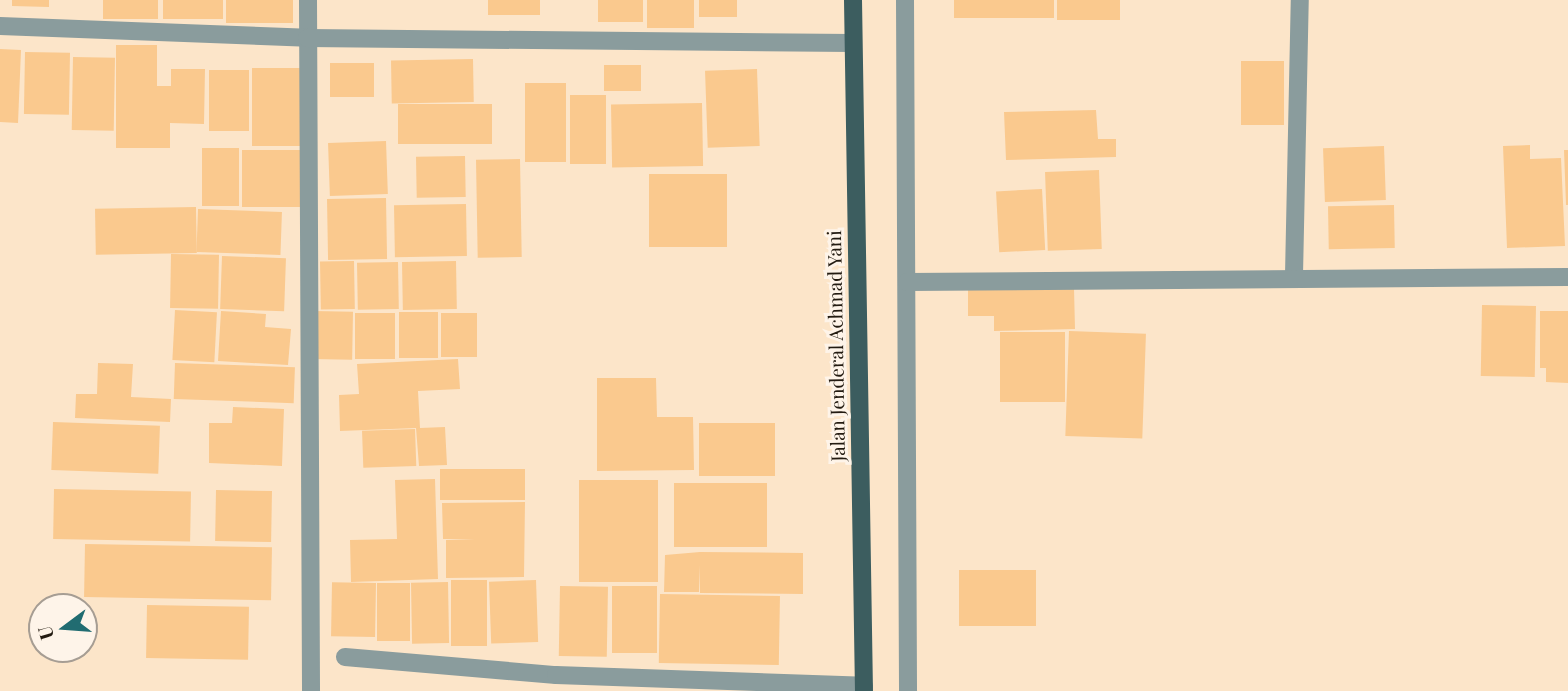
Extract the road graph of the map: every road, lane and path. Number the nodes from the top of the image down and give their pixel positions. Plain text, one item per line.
1 (309, 0) edge
2 (853, 0) edge
3 (905, 0) edge
4 (1300, 0) edge
5 (0, 26) edge
6 (307, 38) junction
7 (852, 43) junction
8 (1294, 275) junction
9 (1568, 277) edge
10 (907, 282) junction
11 (345, 657) dead end
12 (864, 688) edge
13 (310, 691) edge
14 (908, 691) edge

1 - 6 street
2 - 7 main road, Jalan Jenderal Achmad Yani
3 - 10 street
4 - 8 street
5 - 6 street
6 - 7 street
6 - 13 street
7 - 12 main road, Jalan Jenderal Achmad Yani
8 - 9 street
8 - 10 street
10 - 14 street
11 - 12 street

